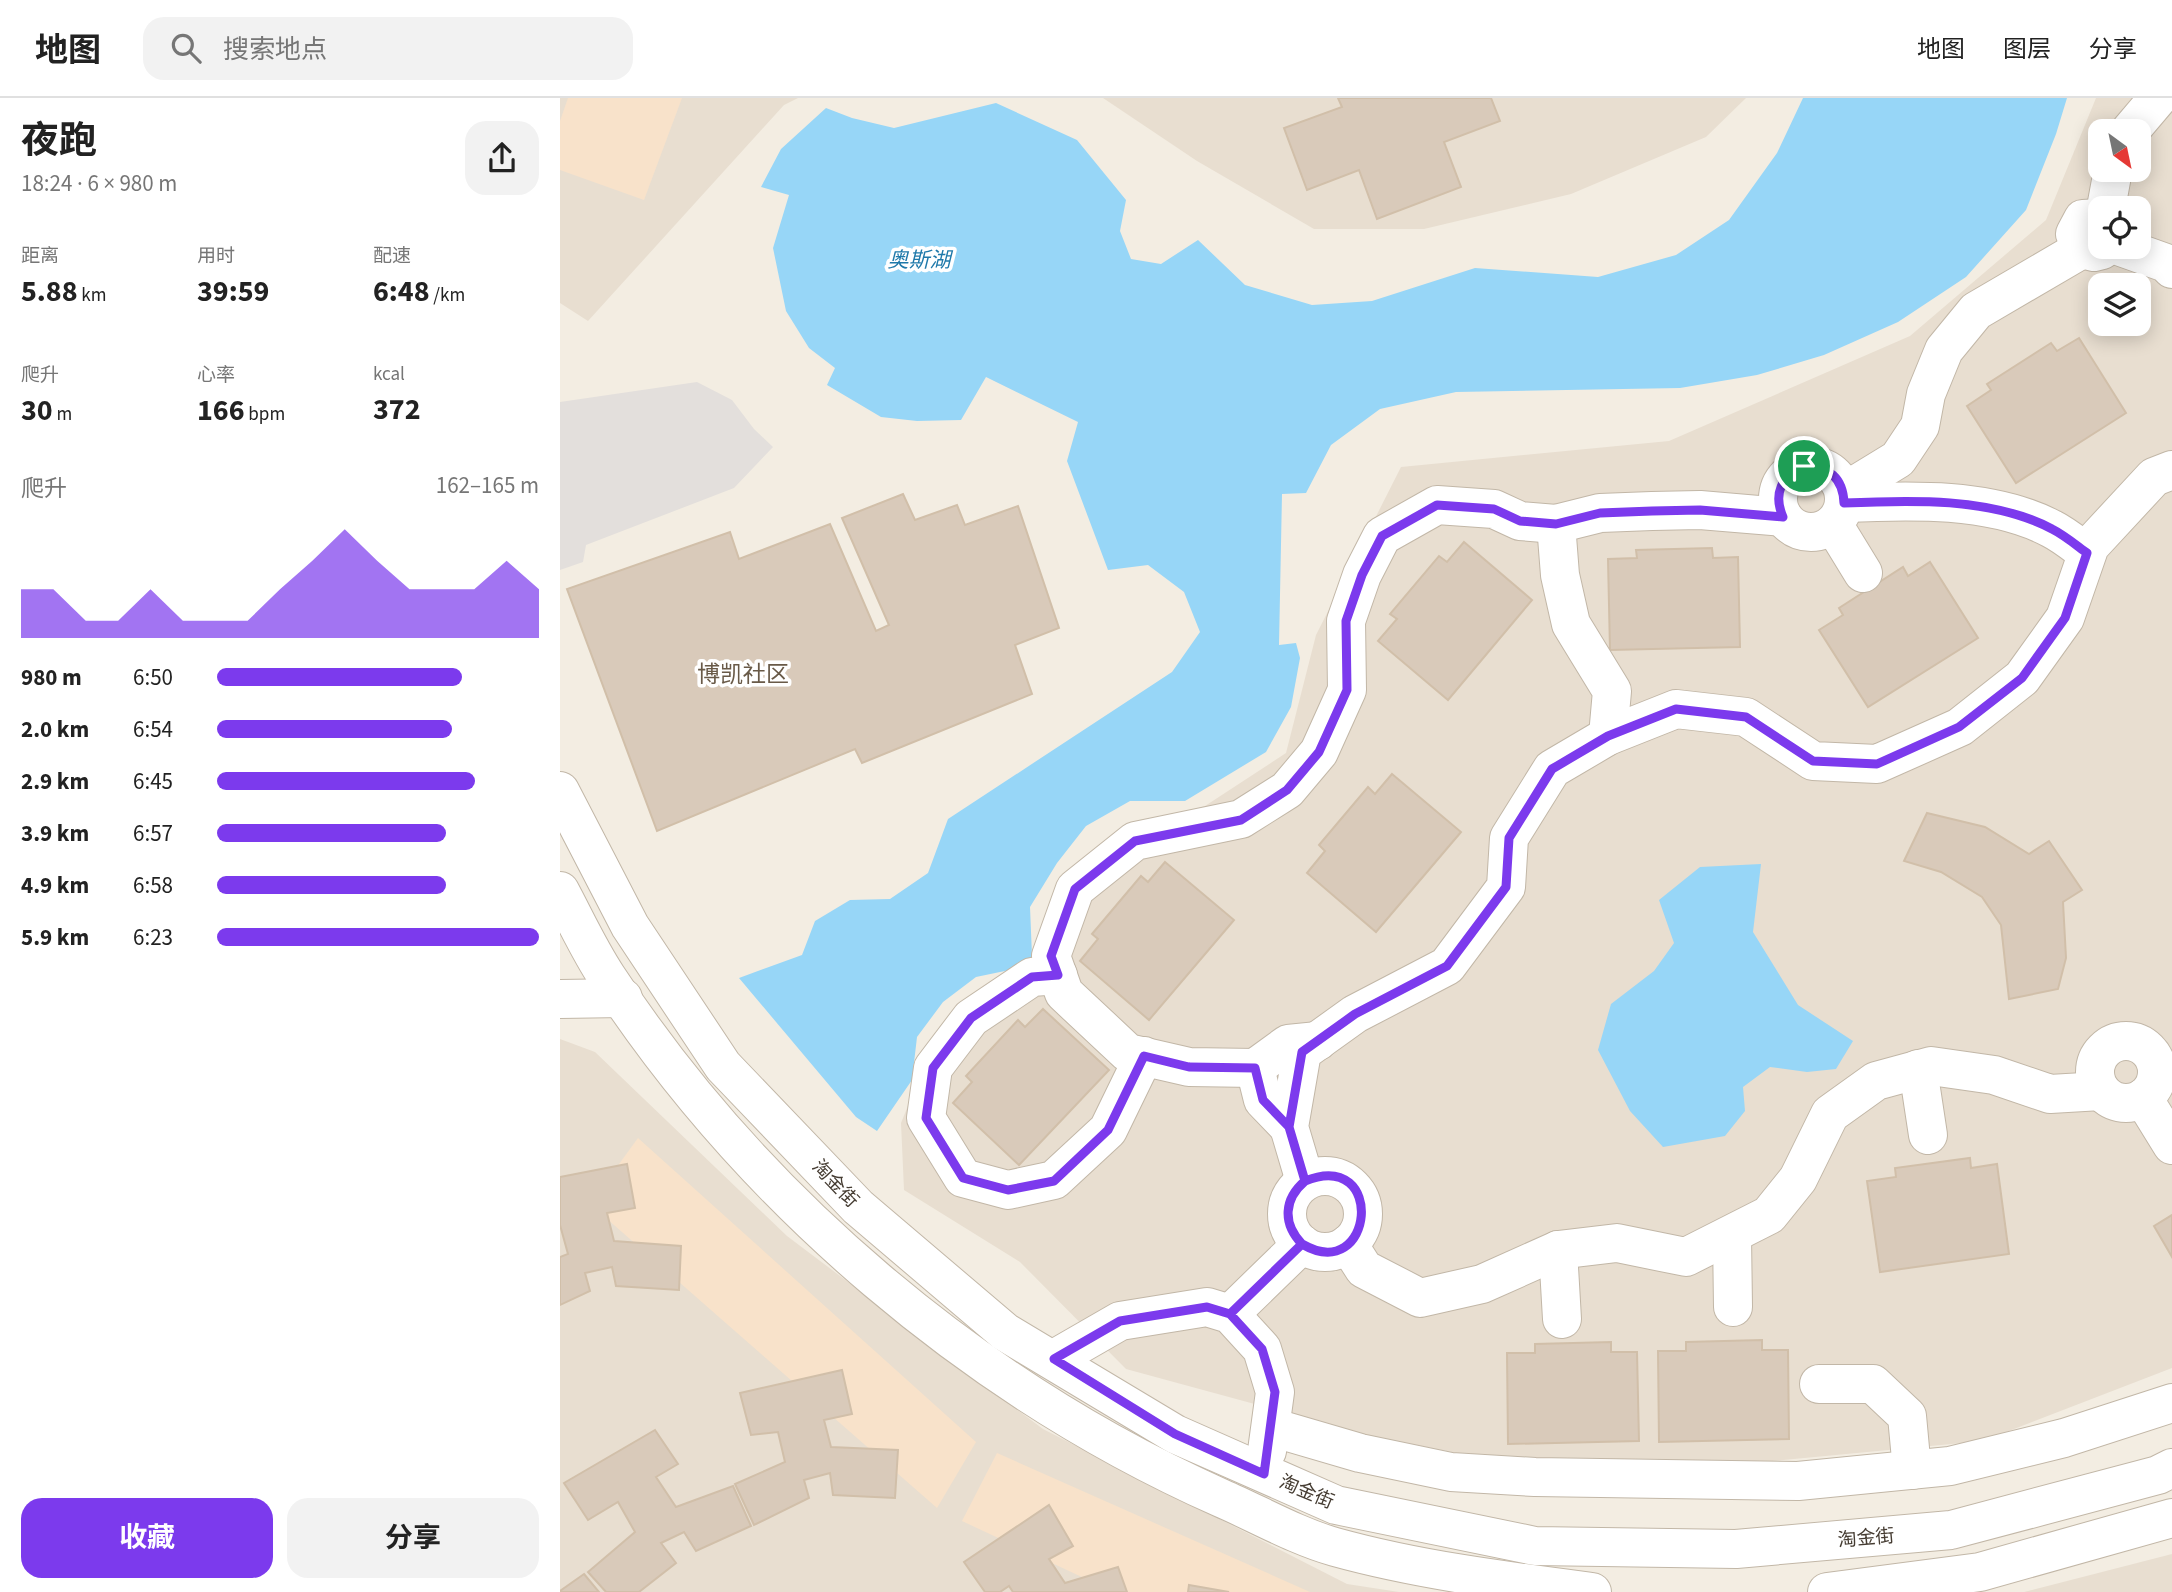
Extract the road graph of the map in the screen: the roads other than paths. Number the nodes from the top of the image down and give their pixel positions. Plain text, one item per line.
1 (2158, 98) edge
2 (2140, 119) edge
3 (2088, 243) edge
4 (2151, 258) edge
5 (2172, 270) edge
6 (2172, 470) edge
7 (1841, 506) junction
8 (1783, 517) junction
9 (1556, 524) junction
10 (2087, 553) junction
11 (1863, 573) dead end
12 (1608, 736) junction
13 (560, 791) edge
14 (563, 906) edge
15 (630, 926) junction
16 (591, 947) junction
17 (1058, 975) junction
18 (623, 998) junction
19 (560, 999) edge
20 (1318, 1041) junction
21 (2162, 1045) edge
22 (1144, 1056) junction
23 (1255, 1068) junction
24 (1918, 1069) junction
25 (2101, 1091) junction
26 (2143, 1098) junction
27 (1289, 1127) junction
28 (1928, 1135) dead end
29 (2172, 1145) edge
30 (1305, 1181) junction
31 (1732, 1236) junction
32 (1302, 1244) junction
33 (1348, 1244) junction
34 (1558, 1250) junction
35 (1734, 1307) dead end
36 (1230, 1314) junction
37 (1562, 1319) dead end
38 (1054, 1359) junction
39 (1819, 1384) dead end
40 (2172, 1403) edge
41 (1270, 1427) junction
42 (2172, 1468) edge
43 (1912, 1470) junction
44 (1264, 1474) junction
45 (2172, 1518) edge
46 (1406, 1519) junction
47 (1396, 1576) edge
48 (1592, 1592) edge
49 (1827, 1592) edge

1 - 2 street
3 - 7 street
4 - 5 street
6 - 10 street
7 - 8 street
7 - 8 street
7 - 10 street
7 - 11 street
8 - 9 street
9 - 12 street
9 - 17 street
10 - 12 street
12 - 20 street
13 - 15 street, 淘金街
14 - 16 street
15 - 16 street
15 - 38 street, 淘金街
16 - 18 street
17 - 22 street
17 - 22 street
18 - 19 street
18 - 47 street
20 - 23 street
20 - 27 street
21 - 25 street
21 - 26 street
22 - 23 street
23 - 27 street
24 - 25 street
24 - 28 street
24 - 31 street
25 - 26 street
26 - 29 street
27 - 30 street
30 - 32 street
30 - 33 street
31 - 34 street
31 - 35 street
32 - 33 street
32 - 36 street
33 - 34 street
34 - 37 street
36 - 38 street
36 - 41 street
38 - 44 street, 淘金街
39 - 43 street
40 - 43 street
41 - 43 street
41 - 44 street
42 - 46 street, 淘金街
44 - 46 street, 淘金街
45 - 49 street
46 - 47 street
47 - 48 street

